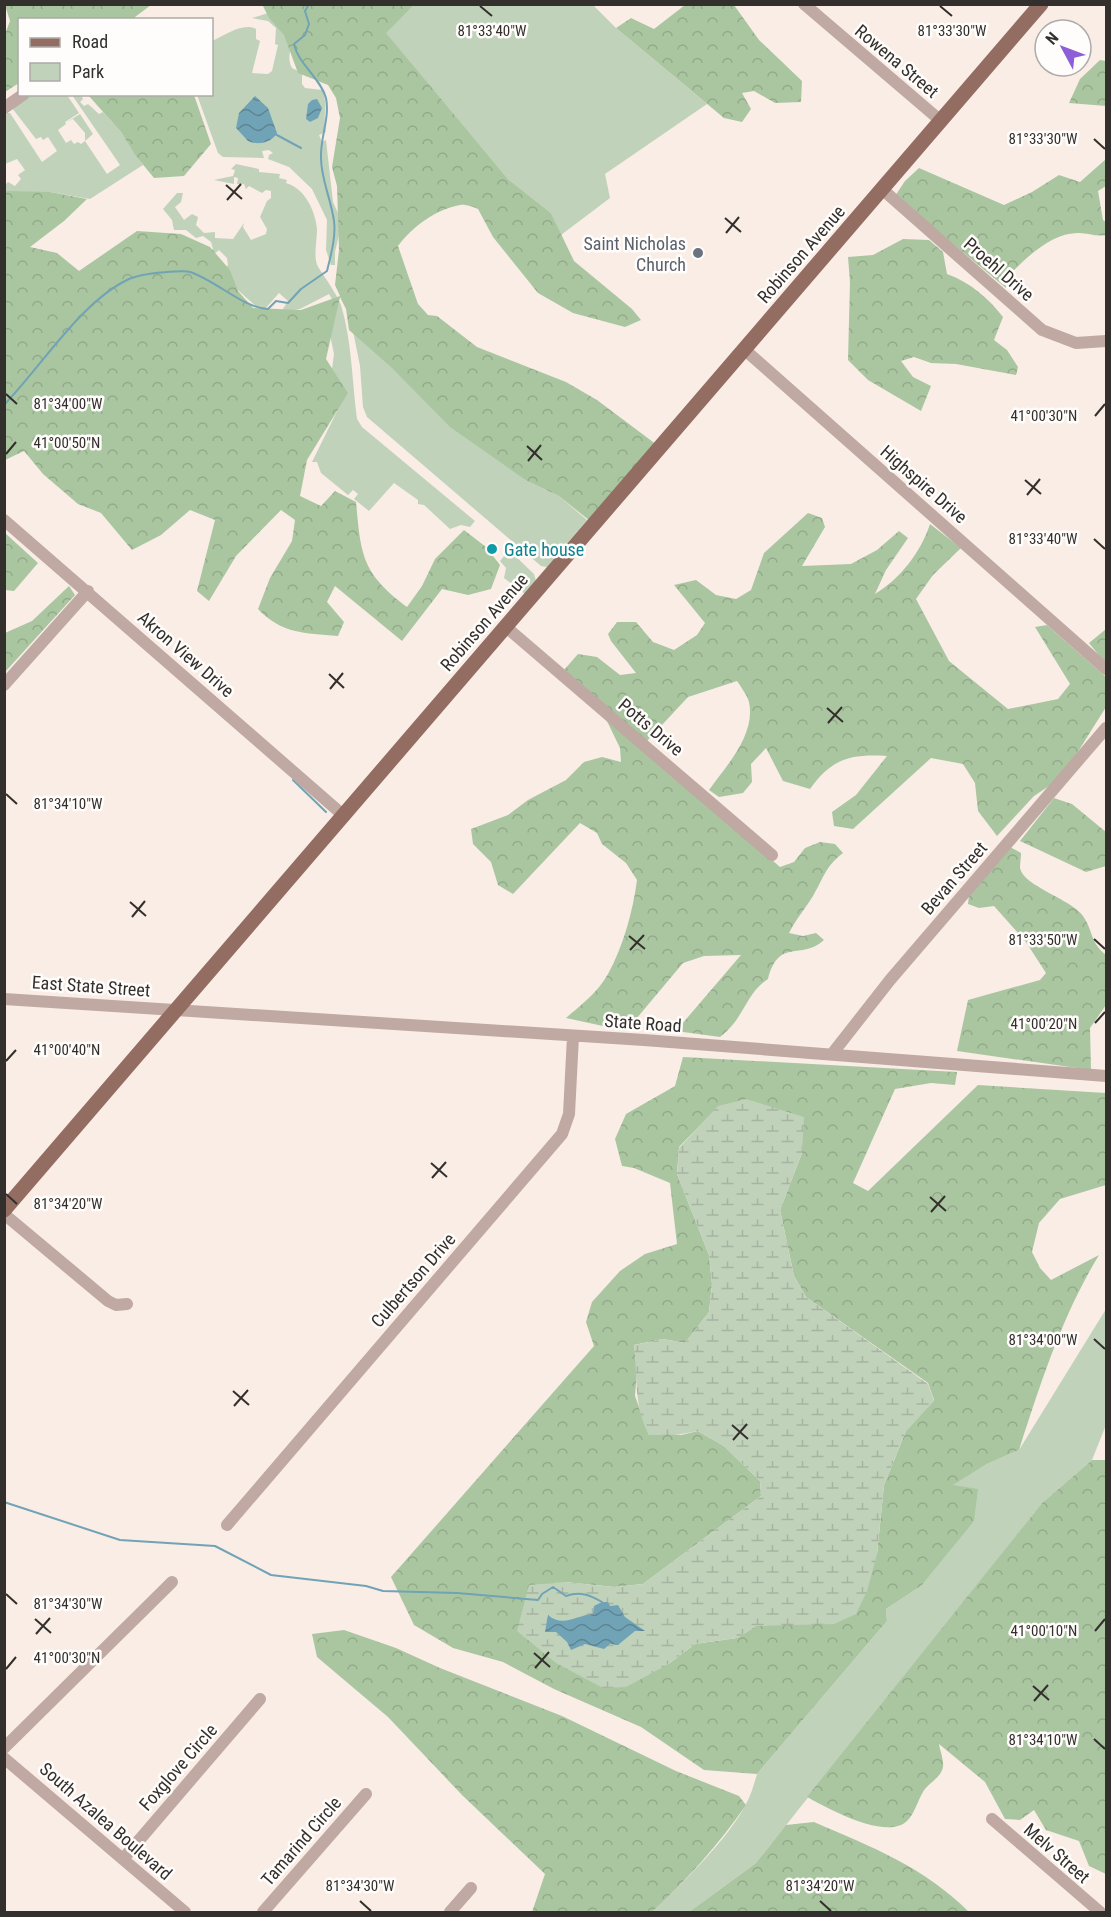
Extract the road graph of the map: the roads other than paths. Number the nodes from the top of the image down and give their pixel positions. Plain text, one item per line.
1 (804, 4) edge
2 (1041, 4) edge
3 (21, 96) edge
4 (4, 108) edge
5 (941, 121) junction
6 (882, 189) junction
7 (1107, 342) edge
8 (745, 350) junction
9 (4, 520) edge
10 (88, 591) junction
11 (506, 627) junction
12 (1107, 669) edge
13 (4, 685) edge
14 (1107, 728) edge
15 (344, 815) junction
16 (772, 855) dead end
17 (4, 999) edge
18 (176, 1009) junction
19 (573, 1036) junction
20 (832, 1054) junction
21 (1107, 1076) edge
22 (4, 1212) edge
23 (127, 1304) dead end
24 (227, 1525) dead end
25 (172, 1582) dead end
26 (260, 1699) dead end
27 (4, 1748) edge
28 (4, 1758) edge
29 (366, 1794) dead end
30 (992, 1819) dead end
31 (123, 1859) junction
32 (471, 1888) dead end
33 (185, 1912) edge
34 (263, 1912) edge
35 (450, 1912) edge
36 (1100, 1912) edge

1 - 5 street, Rowena Street
2 - 5 main road, Robinson Avenue
3 - 4 street
5 - 6 main road, Robinson Avenue
6 - 7 street, Proehl Drive
6 - 8 main road, Robinson Avenue
8 - 11 main road, Robinson Avenue
8 - 12 street, Highspire Drive
9 - 10 street, Akron View Drive
10 - 13 street
10 - 15 street, Akron View Drive
11 - 15 main road, Robinson Avenue
11 - 16 street, Potts Drive
14 - 20 street, Bevan Street
15 - 18 main road, Robinson Avenue
17 - 18 street, East State Street
18 - 19 street, State Road
18 - 22 main road, Robinson Avenue
19 - 20 street, State Road
19 - 24 street, Culbertson Drive
20 - 21 street, State Road
22 - 23 street
25 - 27 street
26 - 31 street, Foxglove Circle
28 - 31 street, South Azalea Boulevard
29 - 34 street, Tamarind Circle
30 - 36 street, Melv Street
31 - 33 street, South Azalea Boulevard
32 - 35 street

